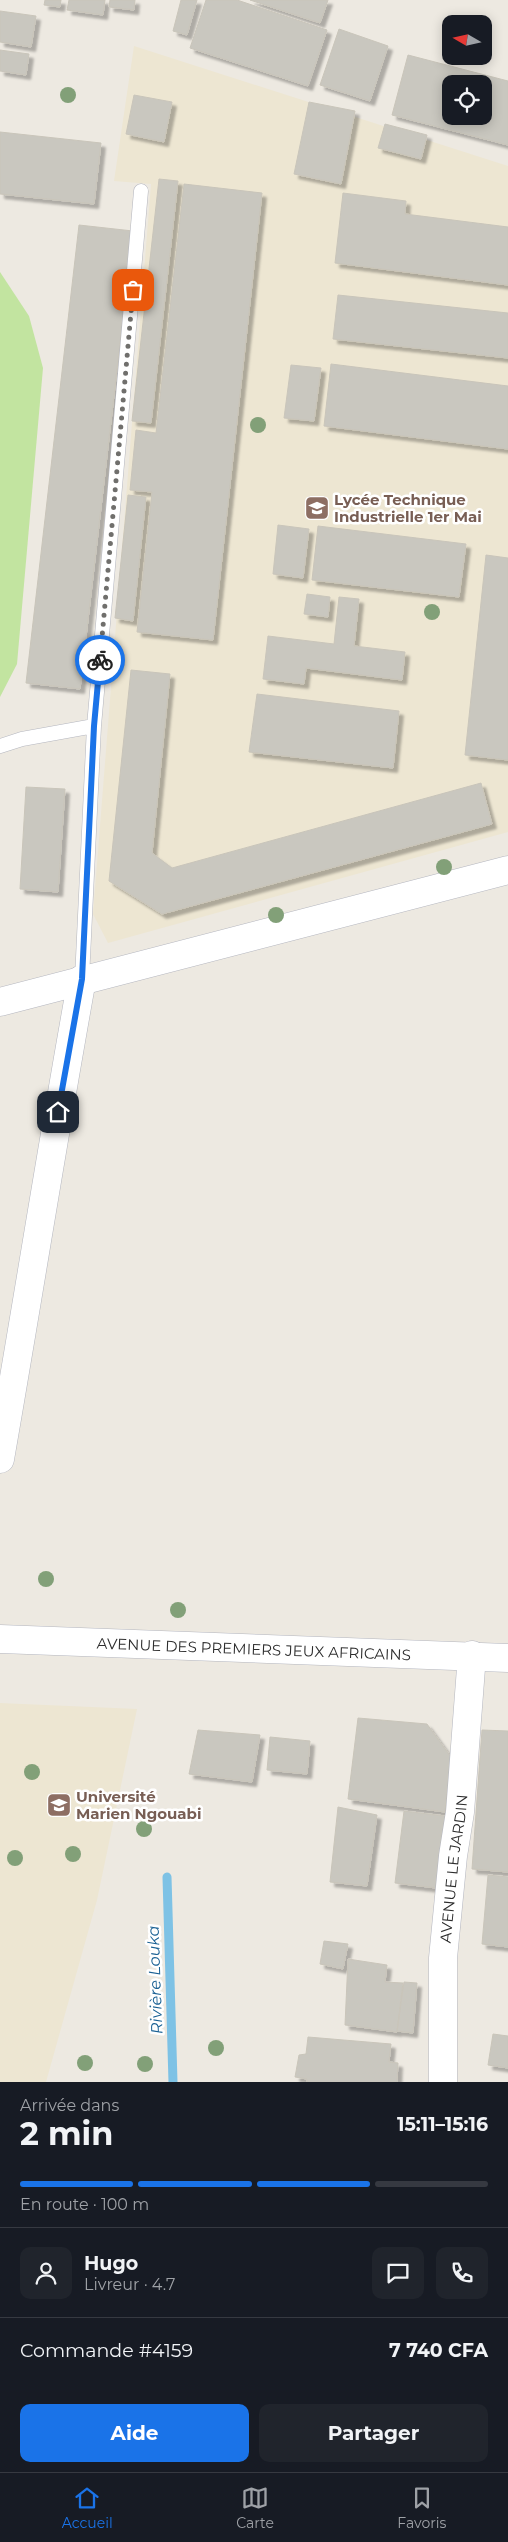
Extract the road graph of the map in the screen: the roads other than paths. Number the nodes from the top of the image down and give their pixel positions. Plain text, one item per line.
1 (141, 191) dead end
2 (94, 726) junction
3 (0, 746) edge
4 (508, 870) edge
5 (82, 979) junction
6 (0, 1002) edge
7 (0, 1459) edge
8 (0, 1639) edge
9 (472, 1656) junction
10 (508, 1658) edge
11 (443, 2082) edge

1 - 2 lane
2 - 3 lane
2 - 5 lane
4 - 5 street
5 - 6 street
5 - 7 street
8 - 9 street, AVENUE DES PREMIERS JEUX AFRICAINS
9 - 10 street, AVENUE DES PREMIERS JEUX AFRICAINS
9 - 11 street, AVENUE LE JARDIN

